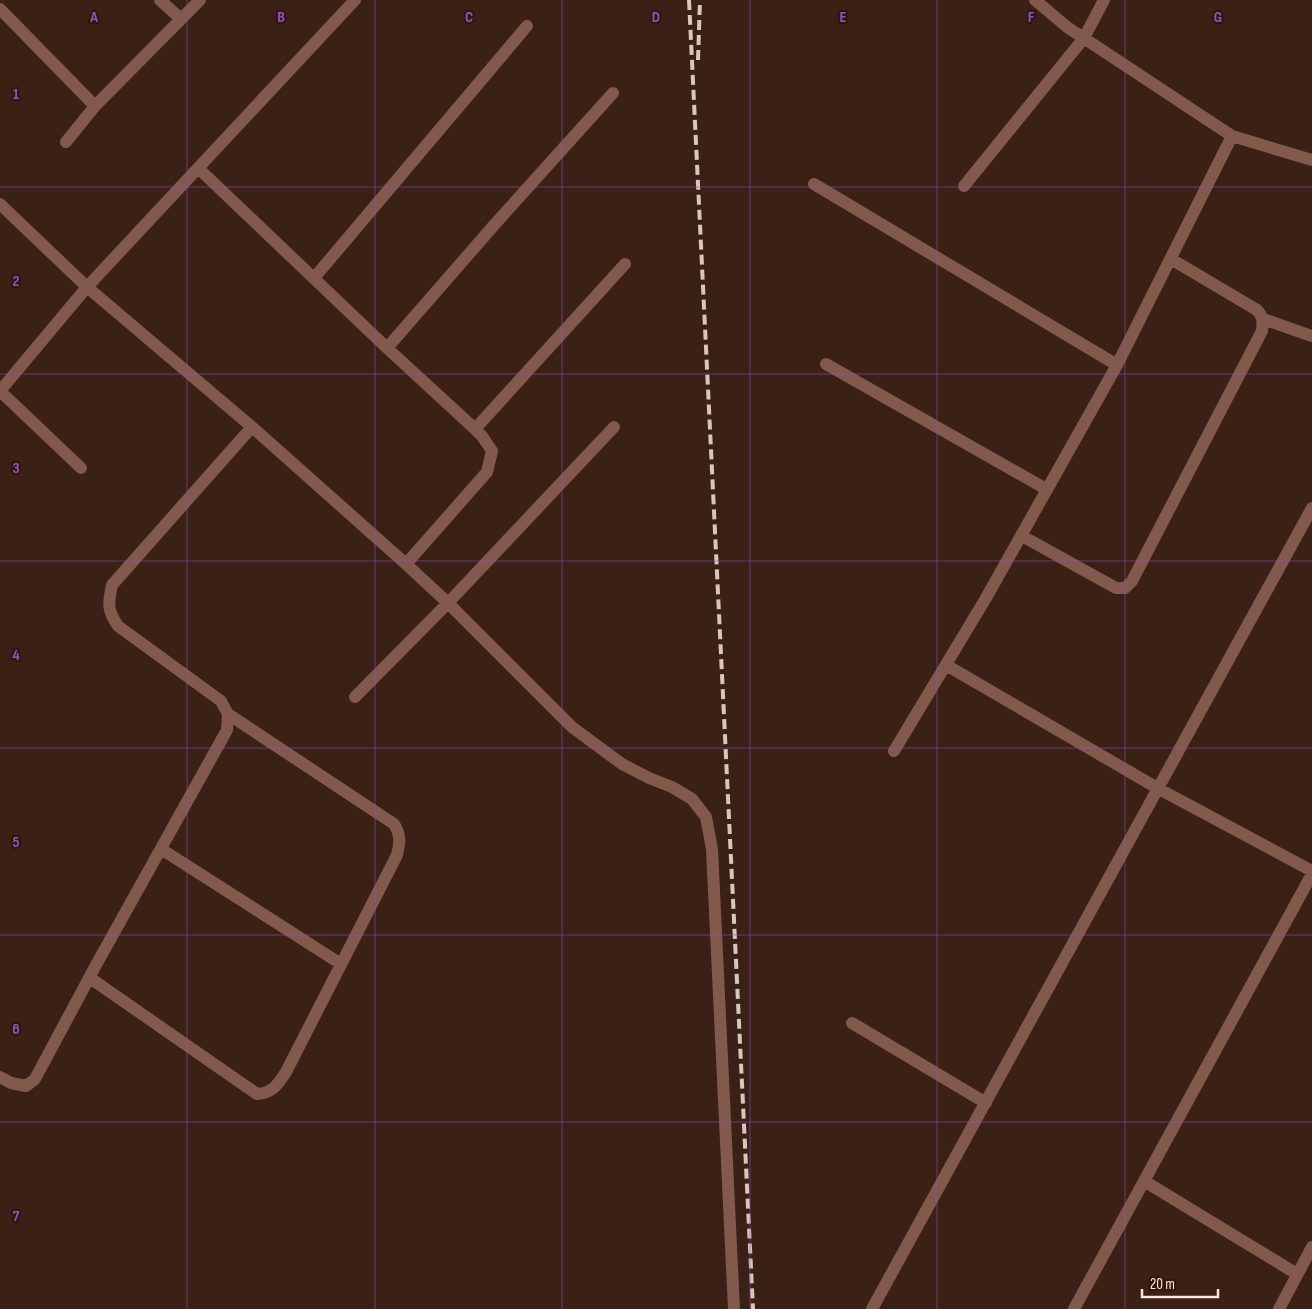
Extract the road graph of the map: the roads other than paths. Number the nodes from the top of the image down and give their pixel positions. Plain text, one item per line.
1 (160, 0) edge
2 (200, 0) edge
3 (355, 0) edge
4 (1035, 0) edge
5 (1104, 0) edge
6 (0, 9) edge
7 (181, 20) junction
8 (527, 26) dead end
9 (1084, 38) junction
10 (613, 93) dead end
11 (95, 106) junction
12 (1232, 136) junction
13 (66, 142) dead end
14 (1312, 160) edge
15 (198, 168) junction
16 (814, 184) dead end
17 (964, 186) dead end
18 (0, 204) edge
19 (1171, 259) junction
20 (625, 264) dead end
21 (314, 278) junction
22 (86, 288) junction
23 (1263, 319) junction
24 (1312, 336) edge
25 (387, 348) junction
26 (826, 364) dead end
27 (1117, 365) junction
28 (0, 391) edge
29 (252, 427) junction
30 (614, 427) dead end
31 (475, 429) junction
32 (81, 468) dead end
33 (1046, 489) junction
34 (1312, 508) edge
35 (1022, 536) junction
36 (406, 564) junction
37 (448, 603) junction
38 (946, 665) junction
39 (355, 697) dead end
40 (228, 714) junction
41 (894, 751) dead end
42 (1159, 789) junction
43 (161, 849) junction
44 (1312, 873) edge
45 (341, 964) junction
46 (90, 978) junction
47 (852, 1023) dead end
48 (0, 1077) edge
49 (986, 1103) junction
50 (1144, 1182) junction
51 (1312, 1247) edge
52 (1297, 1274) junction
53 (734, 1309) edge
54 (872, 1309) edge
55 (1074, 1309) edge
56 (1279, 1309) edge

1 - 7 street
2 - 7 street
3 - 15 street
4 - 9 street
5 - 9 street
6 - 11 street
7 - 11 street
8 - 21 street
9 - 12 street
9 - 17 street
10 - 25 street
11 - 13 street
12 - 14 street
12 - 19 street
15 - 21 street
15 - 22 street
16 - 27 street
18 - 22 street
19 - 23 street
19 - 27 street
20 - 31 street
21 - 25 street
22 - 28 street
22 - 29 street
23 - 24 street
23 - 35 street
25 - 31 street
26 - 33 street
27 - 33 street
28 - 32 street
29 - 36 street
29 - 40 street
30 - 37 street
31 - 36 street
33 - 35 street
34 - 42 street
35 - 38 street
36 - 37 street
37 - 39 street
37 - 53 street
38 - 41 street
38 - 42 street
40 - 43 street
40 - 45 street
42 - 44 street
42 - 49 street
43 - 45 street
43 - 46 street
44 - 50 street
45 - 46 street
46 - 48 street
47 - 49 street
49 - 54 street
50 - 52 street
50 - 55 street
51 - 52 street
52 - 56 street

